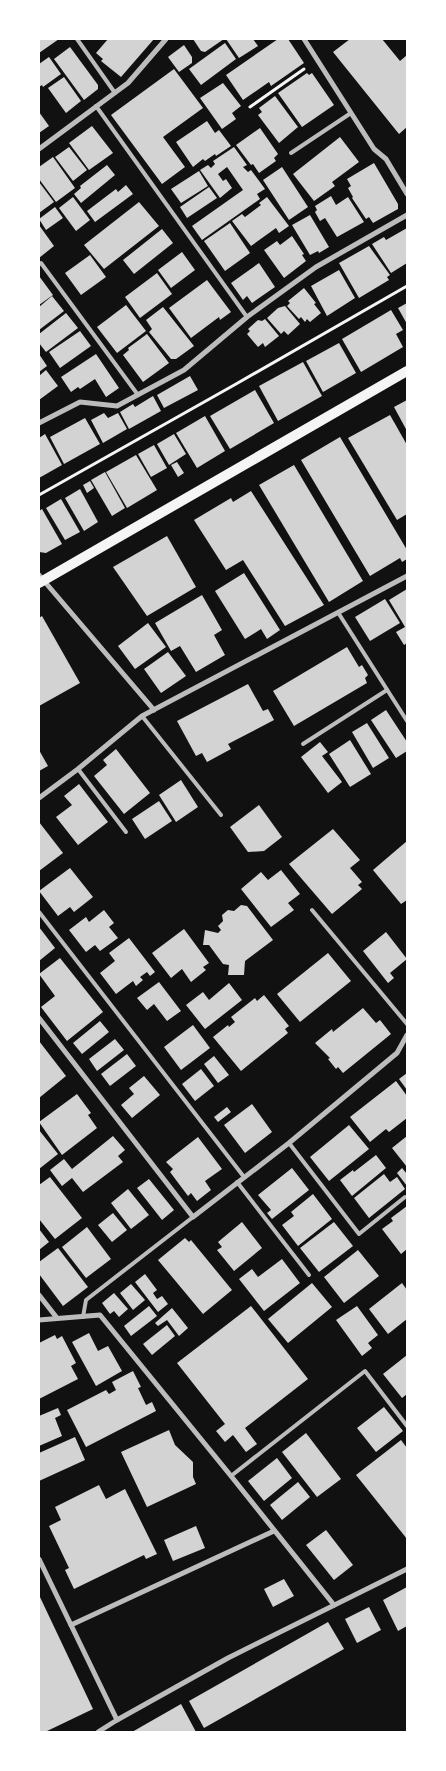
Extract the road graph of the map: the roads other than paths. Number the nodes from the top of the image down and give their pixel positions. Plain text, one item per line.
1 (77, 39) edge
2 (166, 39) edge
3 (304, 39) edge
4 (115, 93) junction
5 (96, 106) junction
6 (351, 112) junction
7 (39, 149) edge
8 (291, 153) dead end
9 (407, 194) edge
10 (407, 214) edge
11 (39, 264) edge
12 (247, 318) junction
13 (407, 371) edge
14 (138, 395) junction
15 (39, 424) edge
16 (407, 576) edge
17 (40, 579) edge
18 (339, 614) junction
19 (387, 690) junction
20 (154, 710) junction
21 (142, 716) junction
22 (407, 721) edge
23 (303, 744) dead end
24 (78, 769) junction
25 (39, 798) edge
26 (221, 815) dead end
27 (126, 832) dead end
28 (312, 910) dead end
29 (39, 912) edge
30 (39, 1018) edge
31 (407, 1024) edge
32 (407, 1035) edge
33 (289, 1143) junction
34 (244, 1177) junction
35 (237, 1182) junction
36 (405, 1197) dead end
37 (192, 1217) junction
38 (309, 1275) dead end
39 (39, 1295) edge
40 (83, 1317) junction
41 (57, 1318) junction
42 (39, 1320) edge
43 (407, 1426) edge
44 (231, 1476) junction
45 (274, 1531) junction
46 (39, 1559) edge
47 (407, 1569) edge
48 (334, 1605) junction
49 (71, 1625) junction
50 (117, 1720) junction
51 (98, 1732) edge

1 - 4 lane
2 - 4 street
3 - 6 street
4 - 5 street
5 - 7 street
5 - 12 lane
6 - 8 lane
6 - 9 street
10 - 12 street
11 - 14 lane
12 - 14 street
13 - 17 main road
14 - 15 street
16 - 18 street
17 - 20 street
18 - 19 lane
18 - 20 street
19 - 22 lane
19 - 23 lane
20 - 21 street
21 - 24 street
21 - 26 lane
24 - 25 street
24 - 27 lane
28 - 31 lane
29 - 34 lane
30 - 37 street
32 - 33 street
33 - 34 street
33 - 36 lane
34 - 35 street
35 - 37 street
35 - 38 lane
37 - 40 lane
39 - 41 street
40 - 41 street
40 - 44 street
41 - 42 street
43 - 44 lane
44 - 45 street
45 - 48 street
45 - 49 street
46 - 49 street
47 - 48 street
48 - 50 street
49 - 50 street
50 - 51 street

